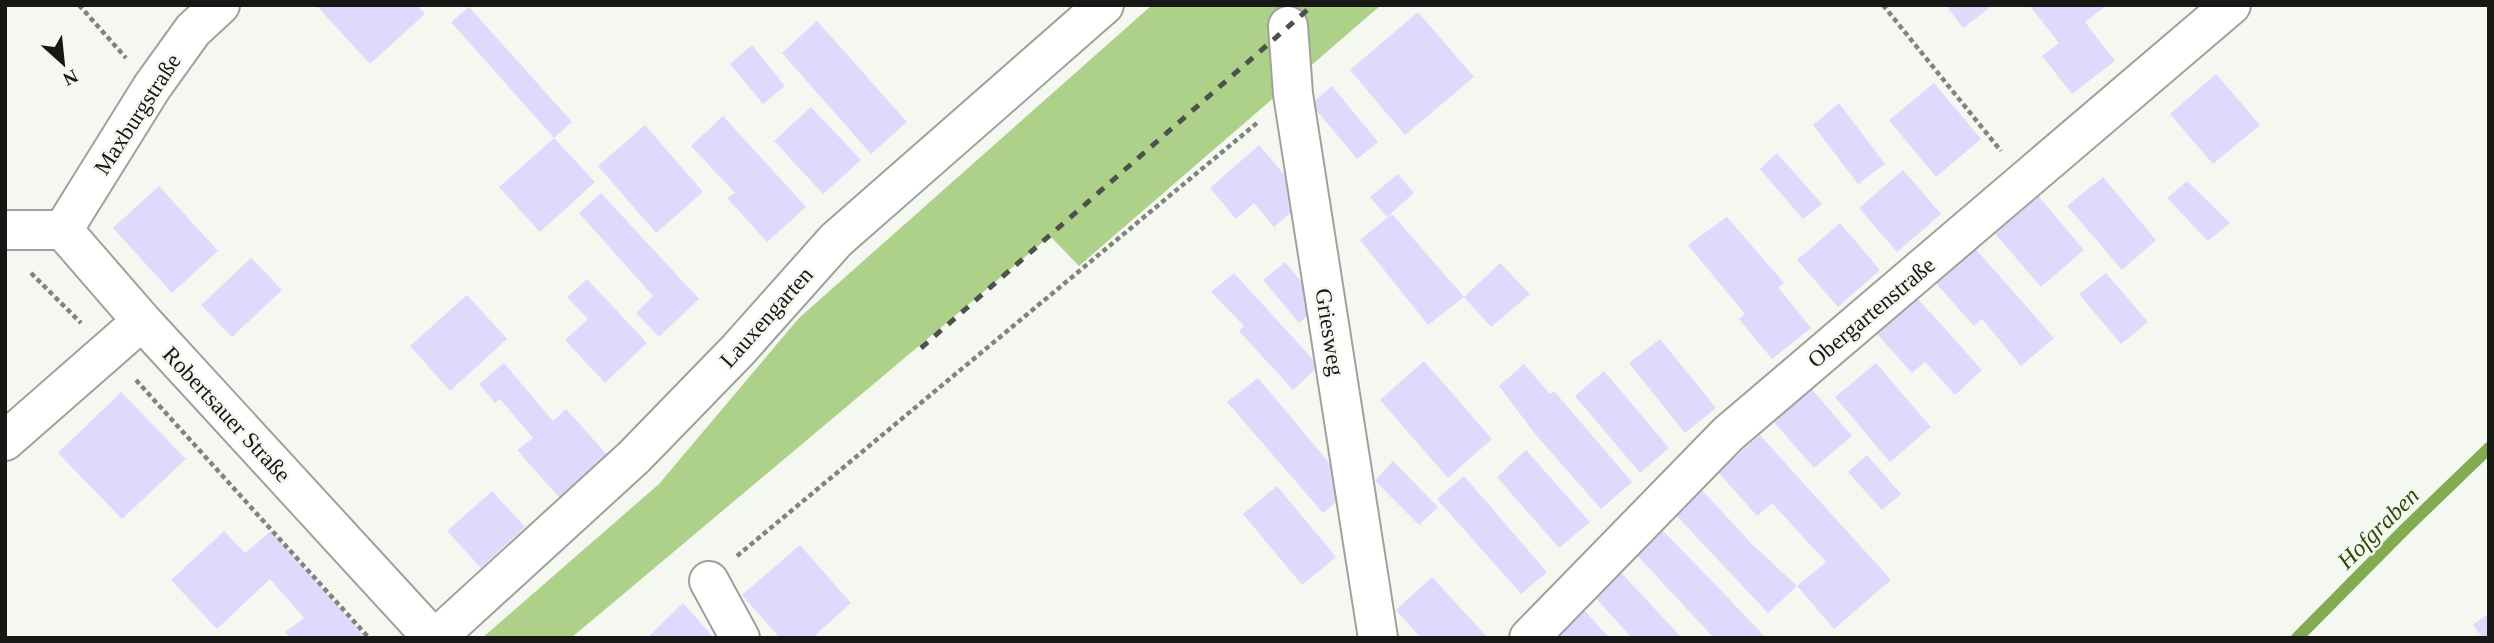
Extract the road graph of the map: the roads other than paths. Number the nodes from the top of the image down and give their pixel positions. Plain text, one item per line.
1 (220, 5) edge
2 (1104, 5) edge
3 (2231, 5) edge
4 (1288, 26) dead end
5 (5, 230) edge
6 (62, 230) junction
7 (142, 321) junction
8 (5, 441) edge
9 (709, 580) road end
10 (435, 638) edge
11 (740, 638) edge
12 (1378, 638) edge
13 (1529, 638) edge

1 - 6 street, Maxburgstraße
2 - 10 street, Lauxengarten
3 - 13 street, Obergartenstraße
4 - 12 street, Griesweg
5 - 6 street
6 - 7 street, Robertsauer Straße
7 - 8 street
7 - 10 street, Robertsauer Straße
9 - 11 street

